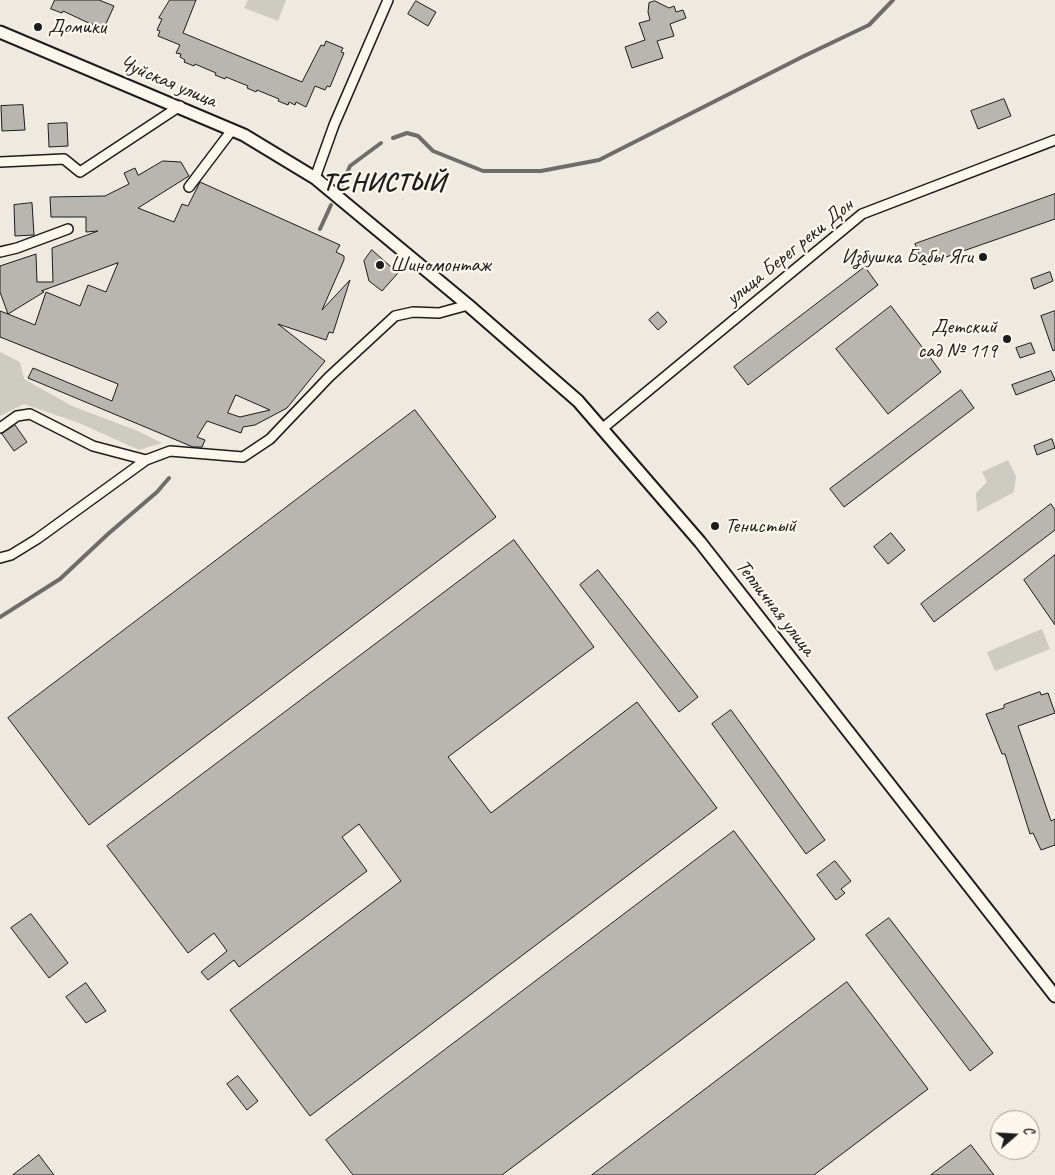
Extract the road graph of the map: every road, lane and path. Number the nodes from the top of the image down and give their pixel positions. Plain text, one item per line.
1 (388, 0) edge
2 (0, 32) edge
3 (180, 106) junction
4 (232, 130) junction
5 (1055, 140) edge
6 (0, 162) edge
7 (315, 178) junction
8 (189, 187) dead end
9 (68, 229) dead end
10 (0, 252) edge
11 (468, 305) junction
12 (0, 428) edge
13 (603, 428) junction
14 (146, 460) junction
15 (0, 558) edge
16 (1055, 996) edge

1 - 7 street
2 - 3 street, Чуйская улица
3 - 4 street, Чуйская улица
3 - 6 street
4 - 7 street, Чуйская улица
4 - 8 street
5 - 13 street, улица Берег реки Дон
7 - 11 street, Тепличная улица
9 - 10 street
11 - 13 street, Тепличная улица
11 - 14 street
12 - 14 street
13 - 16 street, Тепличная улица
14 - 15 street

